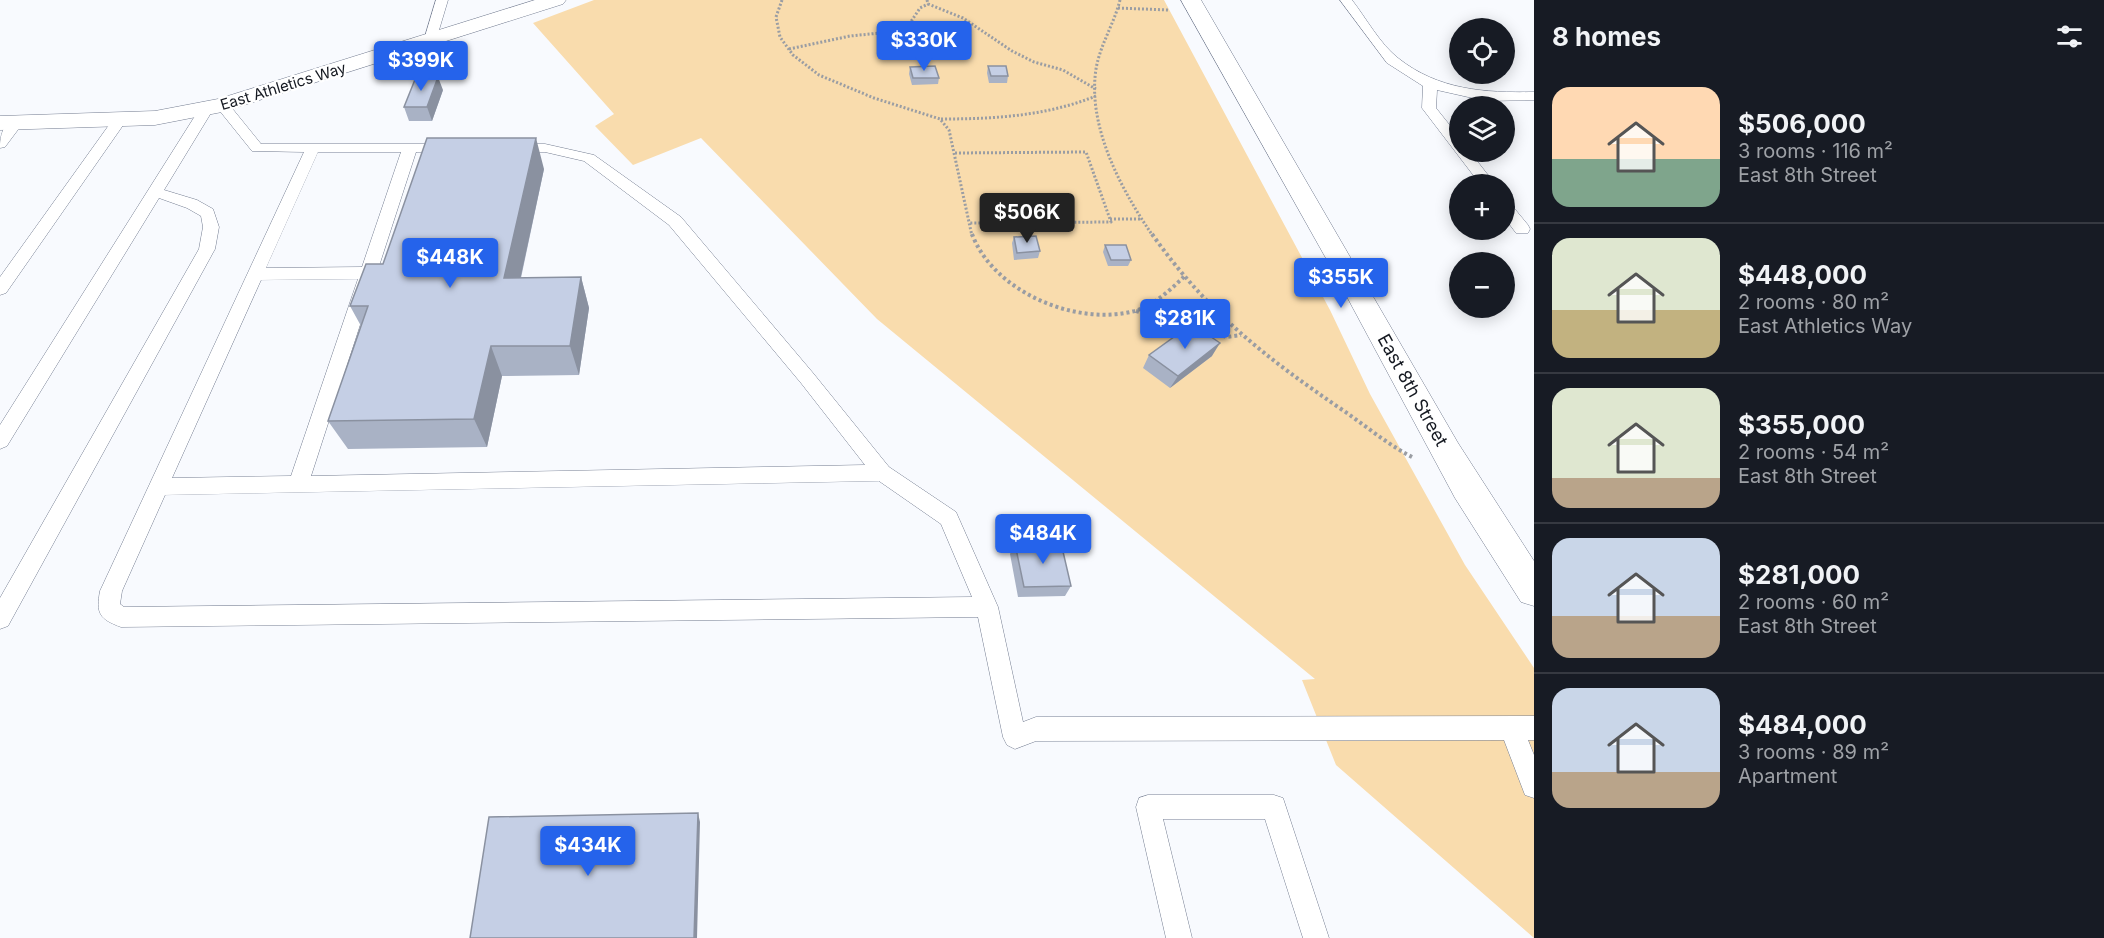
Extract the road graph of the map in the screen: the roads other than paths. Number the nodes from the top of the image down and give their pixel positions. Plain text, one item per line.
1 (442, 0) edge
2 (1346, 0) edge
3 (553, 1) edge
4 (1193, 4) edge
5 (429, 40) junction
6 (1430, 84) junction
7 (1534, 96) edge
8 (215, 107) junction
9 (119, 120) junction
10 (8, 123) edge
11 (1449, 134) edge
12 (0, 144) edge
13 (313, 148) junction
14 (410, 148) junction
15 (466, 148) edge
16 (500, 148) edge
17 (1470, 162) edge
18 (1480, 174) edge
19 (155, 192) junction
20 (1515, 220) edge
21 (1522, 229) dead end
22 (368, 273) junction
23 (256, 274) junction
24 (0, 289) edge
25 (0, 441) edge
26 (882, 473) junction
27 (298, 484) junction
28 (158, 487) junction
29 (1534, 590) edge
30 (987, 607) junction
31 (0, 619) edge
32 (1523, 728) edge
33 (1534, 786) edge
34 (1179, 938) edge
35 (1317, 938) edge

1 - 5 lane
2 - 6 lane
3 - 5 street, East Athletics Way
4 - 29 street, East 8th Street
5 - 8 street, East Athletics Way
6 - 7 lane
6 - 11 lane
8 - 9 street, East Athletics Way
8 - 13 lane
8 - 19 lane
9 - 10 street, East Athletics Way
9 - 24 lane
10 - 12 lane
13 - 14 lane
13 - 23 lane
14 - 15 lane
14 - 22 lane
16 - 26 lane
17 - 18 lane
19 - 25 lane
19 - 31 lane
20 - 21 lane
22 - 23 lane
22 - 27 lane
23 - 28 lane
26 - 27 lane
26 - 30 lane
27 - 28 lane
28 - 30 lane
30 - 32 lane
32 - 33 lane
34 - 35 lane

